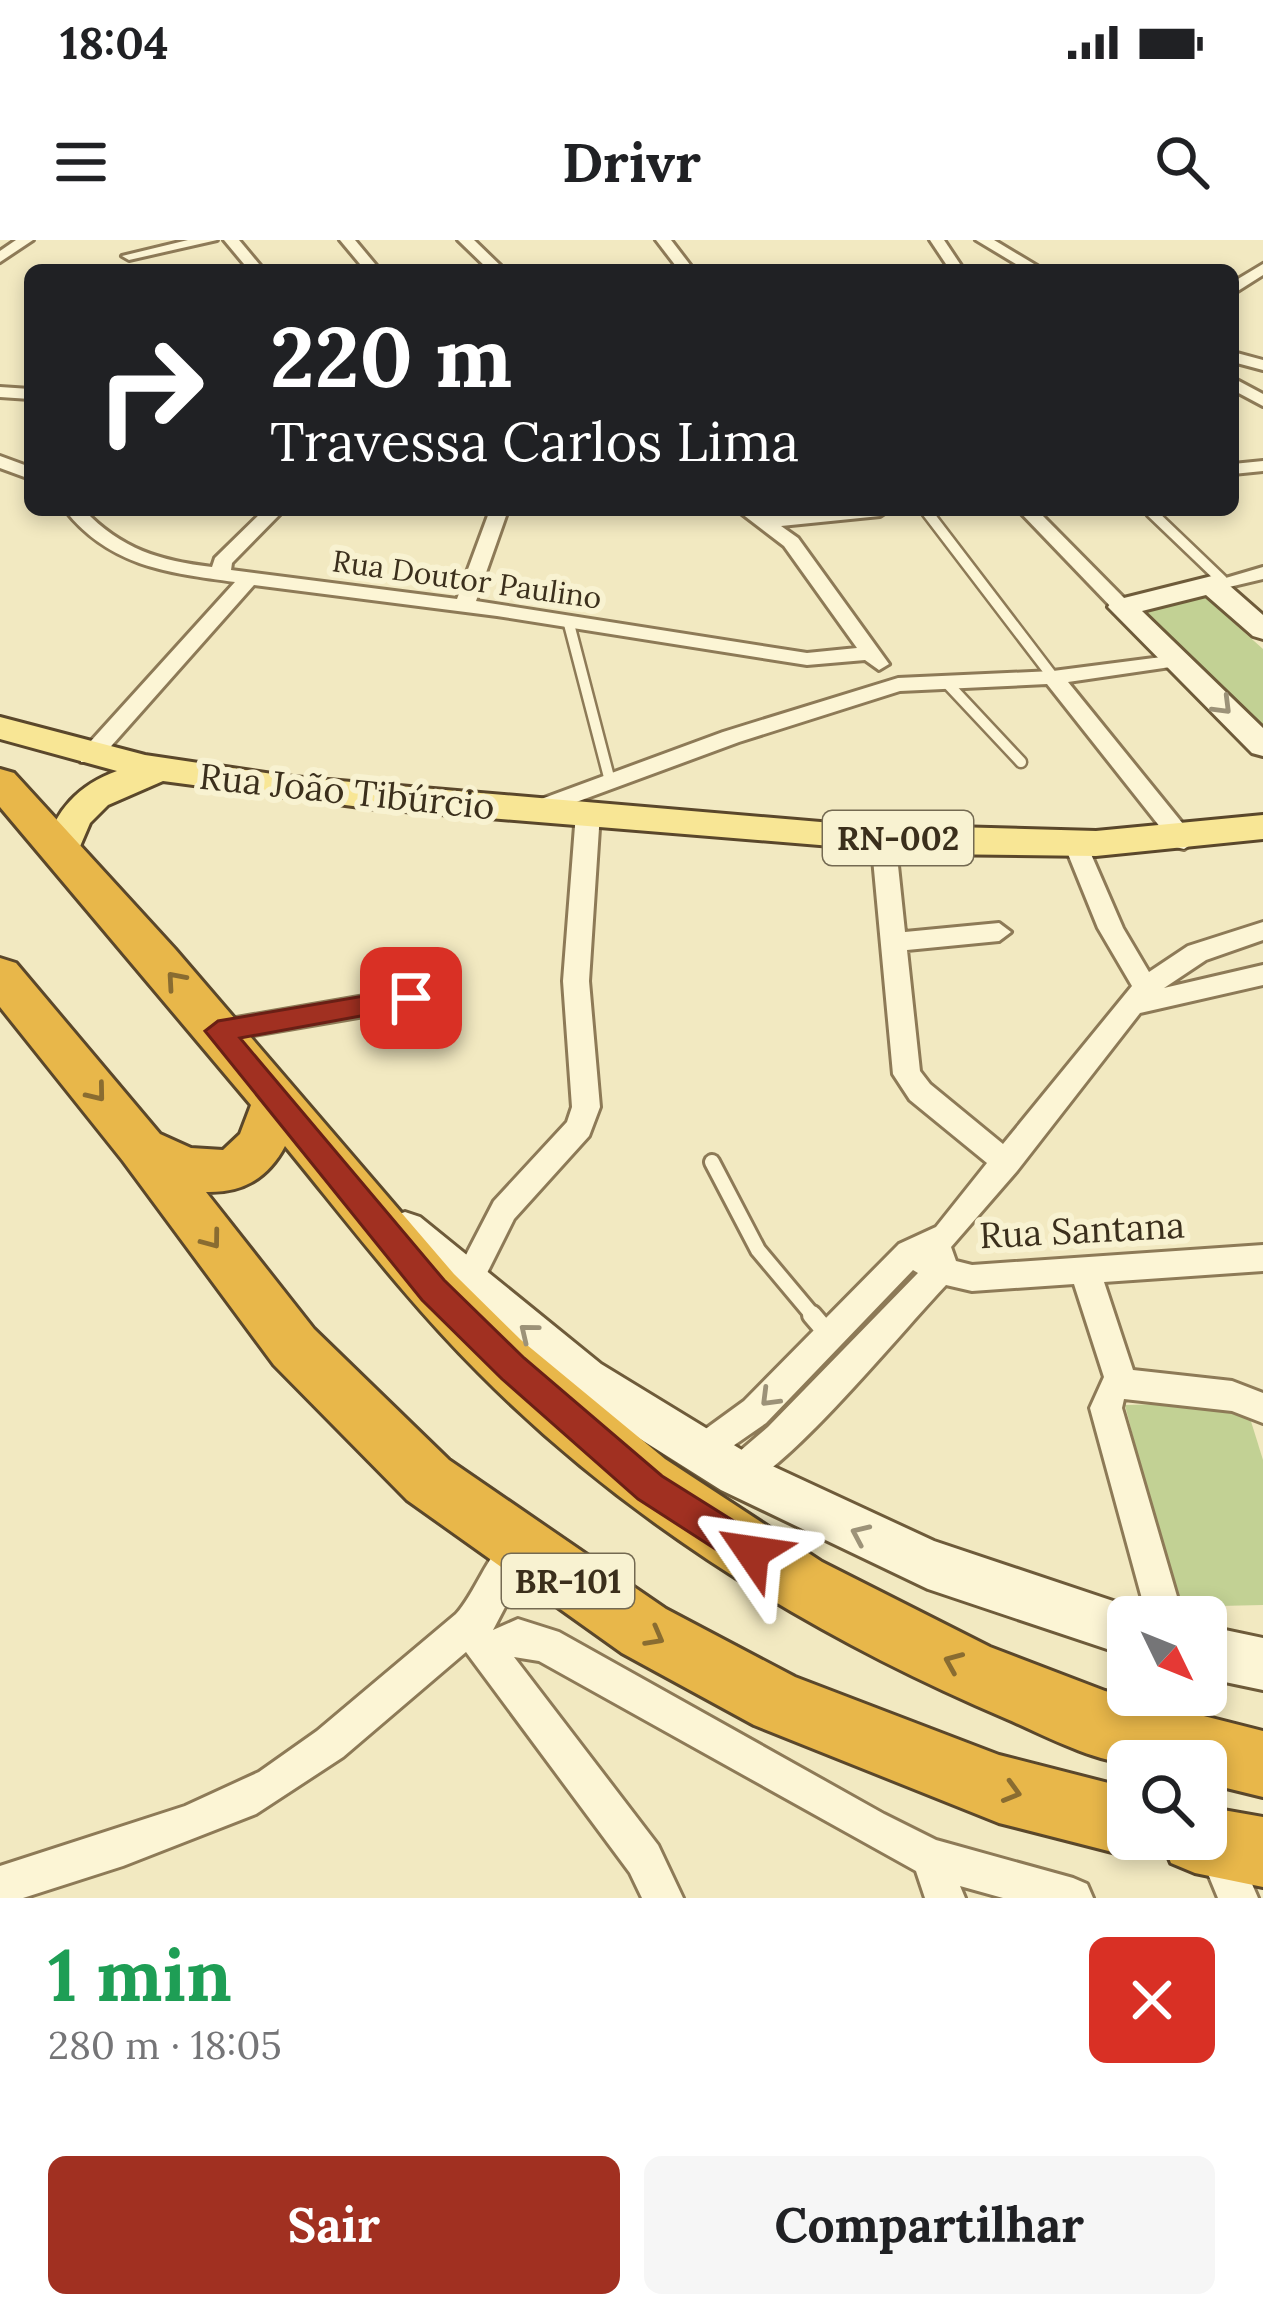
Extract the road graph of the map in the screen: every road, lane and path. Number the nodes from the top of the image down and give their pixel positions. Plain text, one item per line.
1 (26, 240) edge
2 (116, 240) edge
3 (210, 240) edge
4 (231, 240) edge
5 (465, 240) edge
6 (664, 240) edge
7 (983, 240) edge
8 (0, 258) edge
9 (134, 263) edge
10 (251, 264) edge
11 (491, 264) edge
12 (682, 264) edge
13 (1026, 264) edge
14 (79, 516) edge
15 (269, 516) edge
16 (498, 516) edge
17 (756, 516) edge
18 (823, 516) edge
19 (931, 516) edge
20 (1033, 516) edge
21 (1155, 516) edge
22 (766, 522) junction
23 (1263, 573) edge
24 (220, 575) junction
25 (249, 578) junction
26 (1217, 583) junction
27 (465, 605) junction
28 (1122, 607) junction
29 (569, 624) junction
30 (1263, 630) edge
31 (869, 653) junction
32 (1177, 661) junction
33 (1054, 677) junction
34 (946, 682) junction
35 (898, 685) junction
36 (0, 728) edge
37 (1263, 746) edge
38 (89, 757) junction
39 (1021, 762) dead end
40 (161, 771) junction
41 (0, 782) edge
42 (610, 782) junction
43 (533, 810) junction
44 (588, 813) junction
45 (1263, 827) edge
46 (883, 837) junction
47 (1184, 841) junction
48 (1076, 844) junction
49 (62, 849) junction
50 (1263, 931) edge
51 (999, 932) dead end
52 (893, 942) junction
53 (1263, 974) edge
54 (0, 975) edge
55 (411, 998) dead end
56 (1146, 999) junction
57 (218, 1031) junction
58 (277, 1101) junction
59 (141, 1146) junction
60 (712, 1162) dead end
61 (1006, 1163) junction
62 (334, 1169) junction
63 (946, 1236) junction
64 (910, 1253) junction
65 (1263, 1258) edge
66 (940, 1270) junction
67 (1086, 1274) junction
68 (466, 1282) junction
69 (830, 1336) junction
70 (1122, 1384) junction
71 (1263, 1408) edge
72 (720, 1463) junction
73 (519, 1548) junction
74 (1159, 1596) edge
75 (1107, 1623) edge
76 (478, 1640) junction
77 (1227, 1656) edge
78 (1263, 1664) edge
79 (1263, 1764) edge
80 (1107, 1817) edge
81 (932, 1858) junction
82 (0, 1886) edge
83 (663, 1898) edge
84 (945, 1898) edge
85 (1073, 1898) edge

1 - 8 street
2 - 9 street
3 - 9 street
4 - 10 street
5 - 11 street
6 - 12 street
7 - 13 street
14 - 24 street, Rua Doutor Paulino
15 - 24 street
16 - 27 street
17 - 22 street
18 - 22 street
19 - 33 lane
20 - 28 street
21 - 26 lane
22 - 31 street
23 - 26 street
24 - 25 street, Rua Doutor Paulino
25 - 27 street, Rua Doutor Paulino
25 - 38 street
26 - 28 main road
26 - 30 main road
27 - 29 street, Rua Doutor Paulino
28 - 32 main road
29 - 31 street, Rua Doutor Paulino
29 - 42 lane
31 - 35 street
32 - 33 street
32 -> 37 main road
33 - 34 street
33 - 47 street
34 - 35 street
34 - 39 lane
35 - 42 street
36 - 38 main road, Rua João Tibúrcio / RN-002
38 - 40 main road, Rua João Tibúrcio / RN-002
40 - 43 main road, Rua João Tibúrcio / RN-002
40 - 49 main road, Rua João Tibúrcio / RN-002
41 - 49 highway
42 - 43 street
43 - 44 main road, RN-002
44 - 46 main road, RN-002
44 - 68 street
45 - 47 main road, RN-002
46 - 48 main road, RN-002
46 - 52 street
47 - 48 main road, RN-002
48 - 56 street
57 -> 49 highway
50 - 56 street
51 - 52 street
52 - 61 street
53 - 56 street
54 -> 59 highway, BR-101
55 - 57 street
56 - 61 street
57 - 58 highway
58 - 59 highway
58 - 62 highway
59 -> 73 highway, BR-101
60 - 69 lane
61 - 63 street
62 - 68 main road
79 -> 62 highway
63 - 64 street
63 - 66 street
64 - 66 street, Rua Santana
64 - 69 street
65 - 67 street, Rua Santana
66 - 67 street, Rua Santana
66 - 72 street
67 - 70 street
72 -> 68 main road
69 -> 72 street
70 - 71 street
70 - 74 street
75 -> 72 main road
73 - 76 street
73 -> 80 highway, BR-101
76 - 81 street
76 - 82 street
76 - 83 street
77 - 78 main road
81 - 84 street
81 - 85 street

